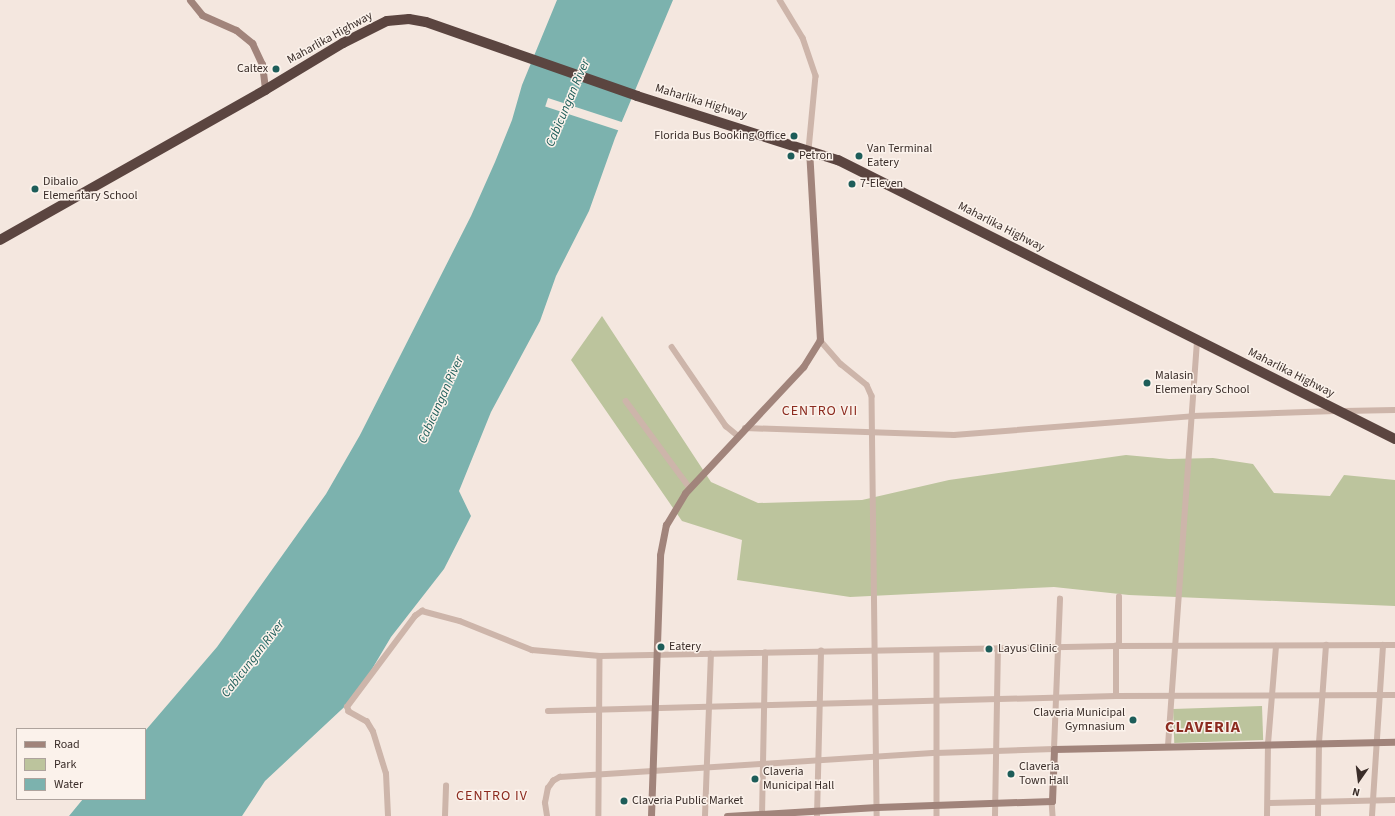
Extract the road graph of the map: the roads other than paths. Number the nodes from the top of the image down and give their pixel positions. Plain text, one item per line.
1 (190, 0) edge
2 (780, 0) edge
3 (265, 90) junction
4 (809, 150) junction
5 (0, 240) edge
6 (820, 340) junction
7 (1197, 340) junction
8 (672, 347) dead end
9 (626, 401) dead end
10 (1395, 410) edge
11 (1338, 411) junction
12 (1193, 416) junction
13 (744, 428) junction
14 (873, 433) junction
15 (738, 436) junction
16 (1395, 439) edge
17 (690, 488) junction
18 (1119, 597) dead end
19 (1060, 599) dead end
20 (1326, 645) junction
21 (1382, 645) junction
22 (1395, 645) edge
23 (1117, 646) junction
24 (1176, 646) junction
25 (1276, 646) junction
26 (1058, 647) junction
27 (998, 649) junction
28 (937, 650) junction
29 (821, 651) junction
30 (876, 652) junction
31 (765, 653) junction
32 (711, 654) junction
33 (600, 656) junction
34 (657, 656) junction
35 (1272, 695) junction
36 (1324, 695) junction
37 (1379, 695) junction
38 (1395, 695) edge
39 (1116, 696) junction
40 (1172, 697) junction
41 (1055, 699) junction
42 (997, 700) junction
43 (936, 701) junction
44 (822, 702) junction
45 (876, 702) junction
46 (764, 704) junction
47 (709, 706) junction
48 (600, 708) junction
49 (654, 708) junction
50 (548, 711) dead end
51 (1375, 742) junction
52 (1395, 742) edge
53 (1319, 743) junction
54 (1268, 744) junction
55 (1168, 746) junction
56 (1054, 749) junction
57 (996, 750) junction
58 (936, 753) junction
59 (877, 757) junction
60 (819, 760) junction
61 (765, 764) junction
62 (707, 767) junction
63 (652, 770) junction
64 (599, 774) junction
65 (446, 786) dead end
66 (1372, 800) junction
67 (1395, 800) edge
68 (1052, 801) junction
69 (995, 802) junction
70 (1319, 802) junction
71 (1268, 803) junction
72 (936, 804) junction
73 (877, 807) junction
74 (817, 813) edge
75 (762, 815) edge
76 (388, 816) edge
77 (445, 816) edge
78 (547, 816) edge
79 (599, 816) edge
80 (651, 816) edge
81 (705, 816) edge
82 (727, 816) edge
83 (877, 816) edge
84 (937, 816) edge
85 (995, 816) edge
86 (1053, 816) edge
87 (1267, 816) edge
88 (1318, 816) edge
89 (1372, 816) edge

1 - 3 street
2 - 4 street
3 - 4 highway, Maharlika Highway
3 - 5 highway, Maharlika Highway
4 - 6 street
4 - 7 highway, Maharlika Highway
6 - 13 street
6 - 14 street
7 - 11 highway, Maharlika Highway
7 - 12 street
8 - 15 street
9 - 17 street
10 - 11 street
11 - 12 street
11 - 16 highway, Maharlika Highway
12 - 14 street
12 - 24 street
13 - 14 street
13 - 15 street
14 - 30 street
15 - 17 street
17 - 34 street
18 - 23 street
19 - 26 street
20 - 21 street
20 - 25 street
20 - 36 street
21 - 22 street
21 - 37 street
23 - 24 street
23 - 26 street
23 - 39 street
24 - 25 street
24 - 40 street
25 - 35 street
26 - 27 street
26 - 41 street
27 - 28 street
27 - 42 street
28 - 30 street
28 - 43 street
29 - 30 street
29 - 31 street
29 - 44 street
30 - 45 street
31 - 32 street
31 - 46 street
32 - 34 street
32 - 47 street
33 - 34 street
33 - 48 street
33 - 76 street
34 - 49 street
35 - 36 street
35 - 40 street
35 - 54 street
36 - 37 street
36 - 53 street
37 - 38 street
37 - 51 street
39 - 40 street
39 - 41 street
40 - 55 street
41 - 42 street
41 - 56 street
42 - 43 street
42 - 57 street
43 - 45 street
43 - 58 street
44 - 45 street
44 - 46 street
44 - 60 street
45 - 59 street
46 - 47 street
46 - 61 street
47 - 49 street
47 - 62 street
48 - 49 street
48 - 50 street
48 - 64 street
49 - 63 street
51 - 52 street
51 - 53 street
51 - 66 street
53 - 54 street
53 - 70 street
54 - 55 street
54 - 71 street
55 - 56 street
56 - 57 street
56 - 68 street
57 - 58 street
57 - 69 street
58 - 59 street
58 - 72 street
59 - 60 street
59 - 73 street
60 - 61 street
60 - 74 street
61 - 62 street
61 - 75 street
62 - 63 street
62 - 81 street
63 - 64 street
63 - 80 street
64 - 78 street
64 - 79 street
65 - 77 street
66 - 67 street
66 - 70 street
66 - 89 street
68 - 69 street
68 - 86 street
69 - 72 street
69 - 85 street
70 - 71 street
70 - 88 street
71 - 87 street
72 - 73 street
72 - 84 street
73 - 74 street
73 - 83 street
74 - 75 street
75 - 82 street

